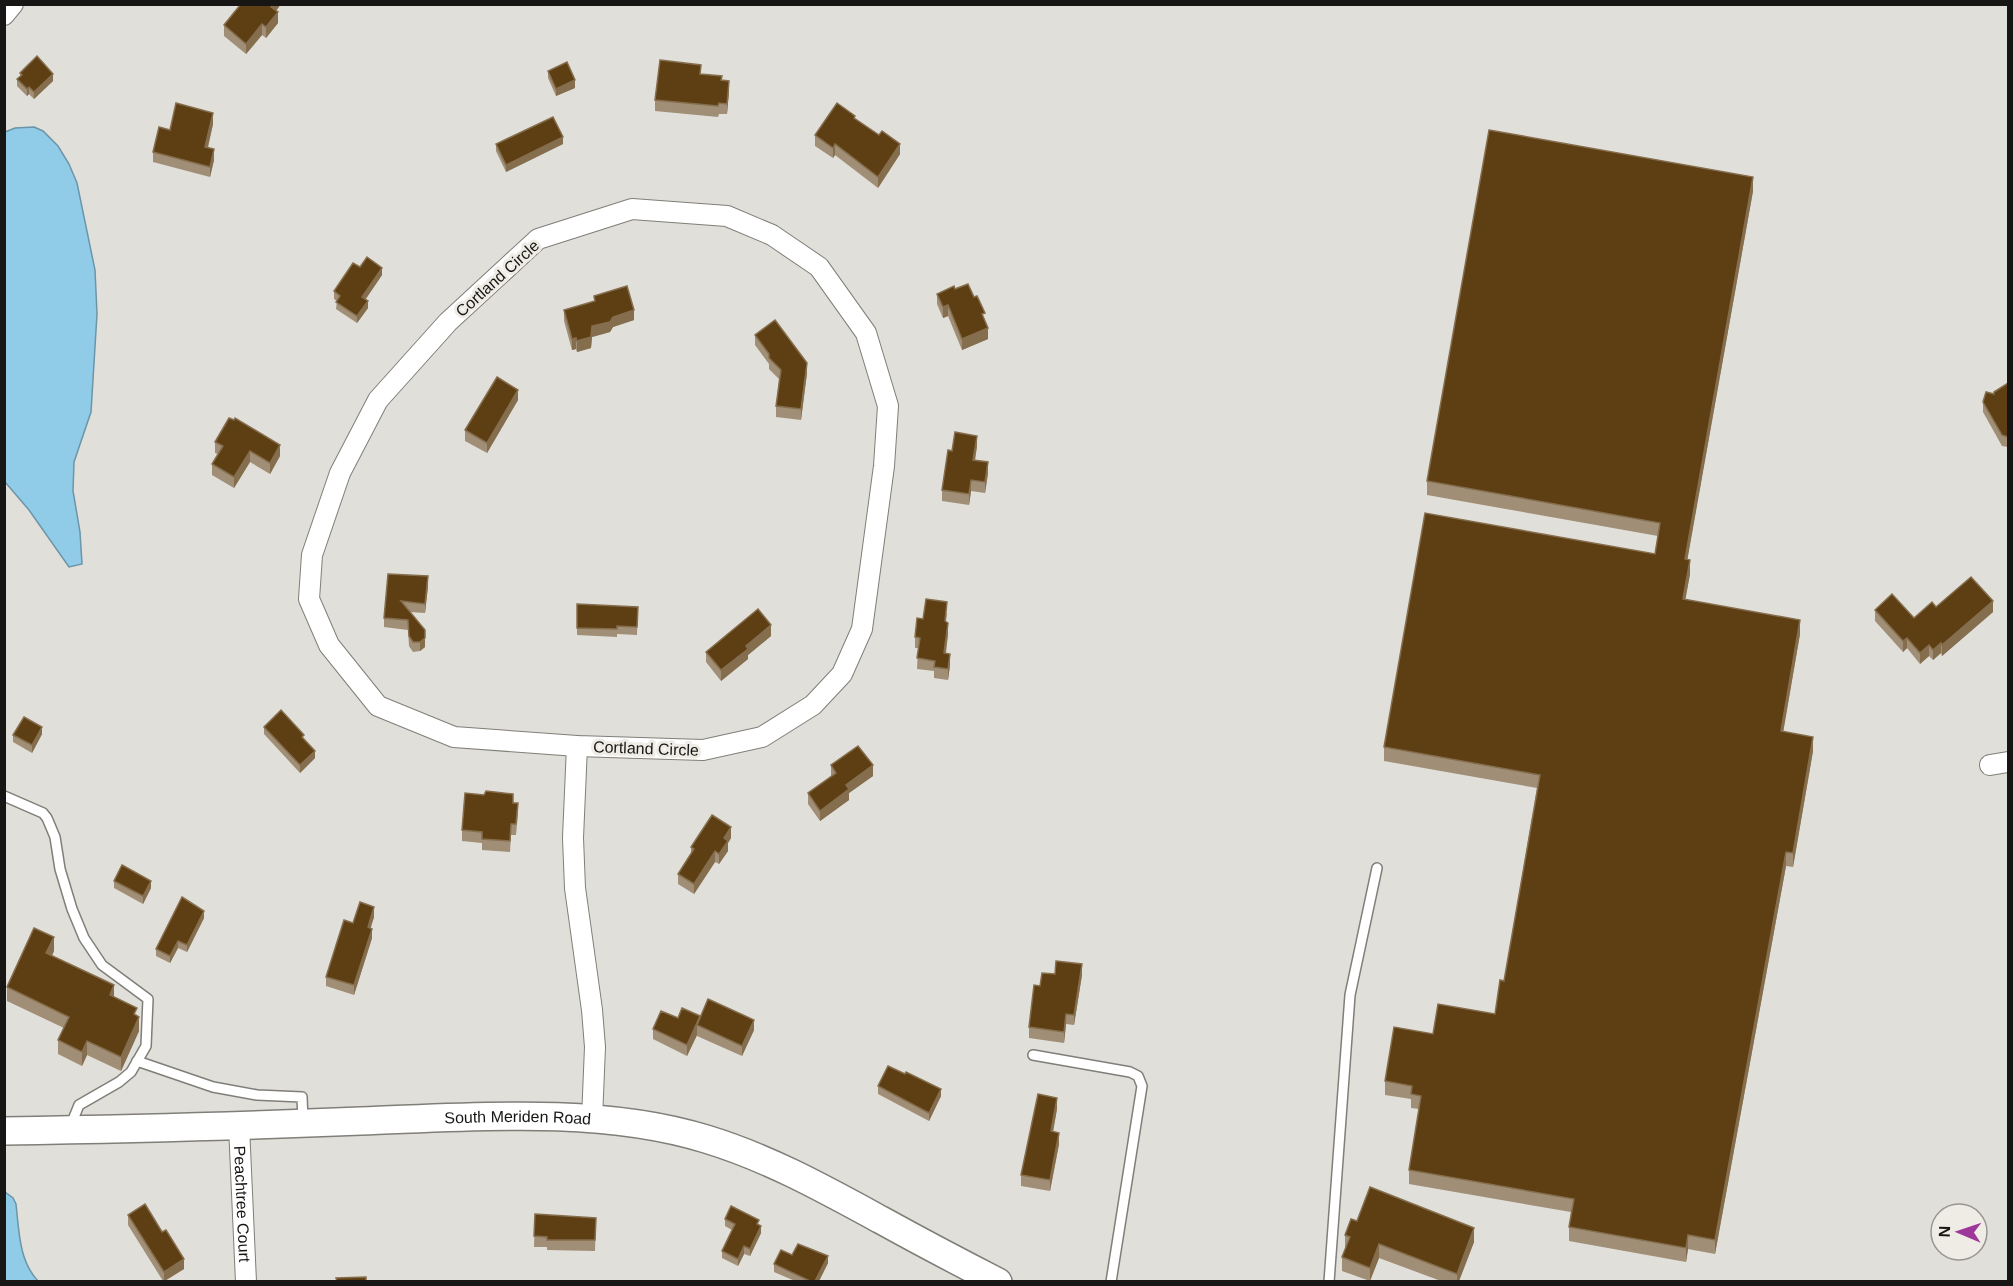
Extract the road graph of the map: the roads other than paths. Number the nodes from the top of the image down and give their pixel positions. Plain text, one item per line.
1 (13, 4) edge
2 (4, 15) edge
3 (577, 746) junction
4 (4, 796) edge
5 (1377, 868) dead end
6 (1034, 1055) dead end
7 (137, 1061) junction
8 (592, 1119) junction
9 (303, 1123) junction
10 (239, 1126) junction
11 (69, 1130) junction
12 (4, 1131) edge
13 (246, 1281) edge
14 (998, 1281) edge
15 (1111, 1281) edge
16 (1329, 1281) edge

1 - 2 street
3 - 3 street, Cortland Circle
3 - 8 street, Cortland Circle
4 - 7 lane
5 - 16 lane
6 - 15 lane
7 - 9 lane
7 - 11 lane
8 - 9 main road, South Meriden Road
8 - 14 main road, South Meriden Road
9 - 10 main road, South Meriden Road
10 - 11 main road, South Meriden Road
10 - 13 street, Peachtree Court
11 - 12 main road, South Meriden Road

